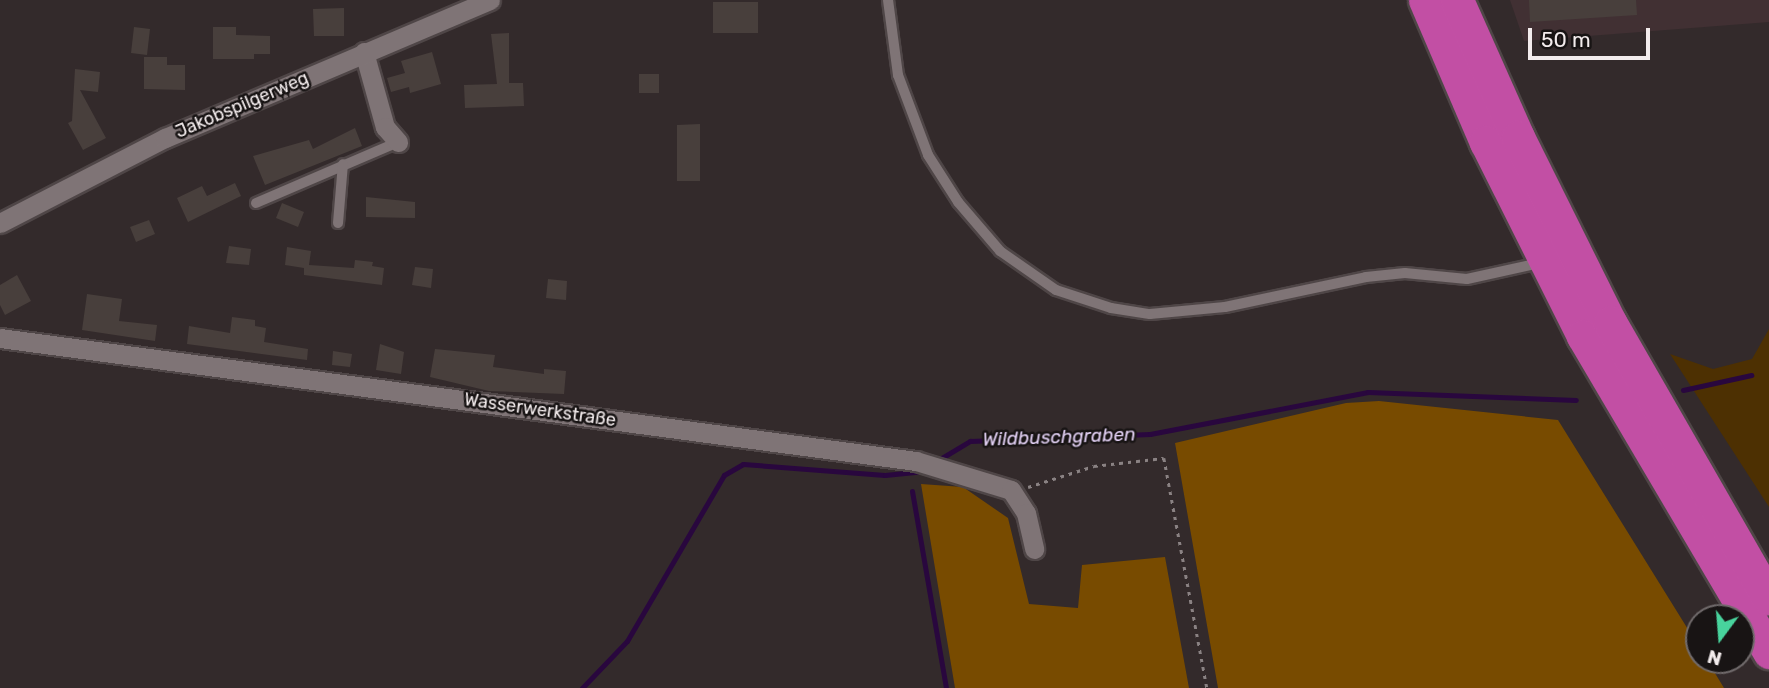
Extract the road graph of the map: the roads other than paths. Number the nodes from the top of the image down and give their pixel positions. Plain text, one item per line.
1 (490, 0) edge
2 (888, 0) edge
3 (1424, 0) edge
4 (1457, 0) edge
5 (364, 52) junction
6 (398, 142) joint
7 (343, 164) junction
8 (256, 203) dead end
9 (0, 223) edge
10 (338, 223) dead end
11 (1545, 262) junction
12 (0, 338) edge
13 (1034, 549) dead end
14 (1769, 597) edge
15 (1769, 652) edge

1 - 5 street, Jakobspilgerweg
2 - 11 lane
3 - 11 highway
4 - 14 highway
5 - 6 street
5 - 9 street, Jakobspilgerweg
6 - 7 lane
7 - 8 lane
7 - 10 lane
11 - 15 highway
12 - 13 street, Wasserwerkstraße

